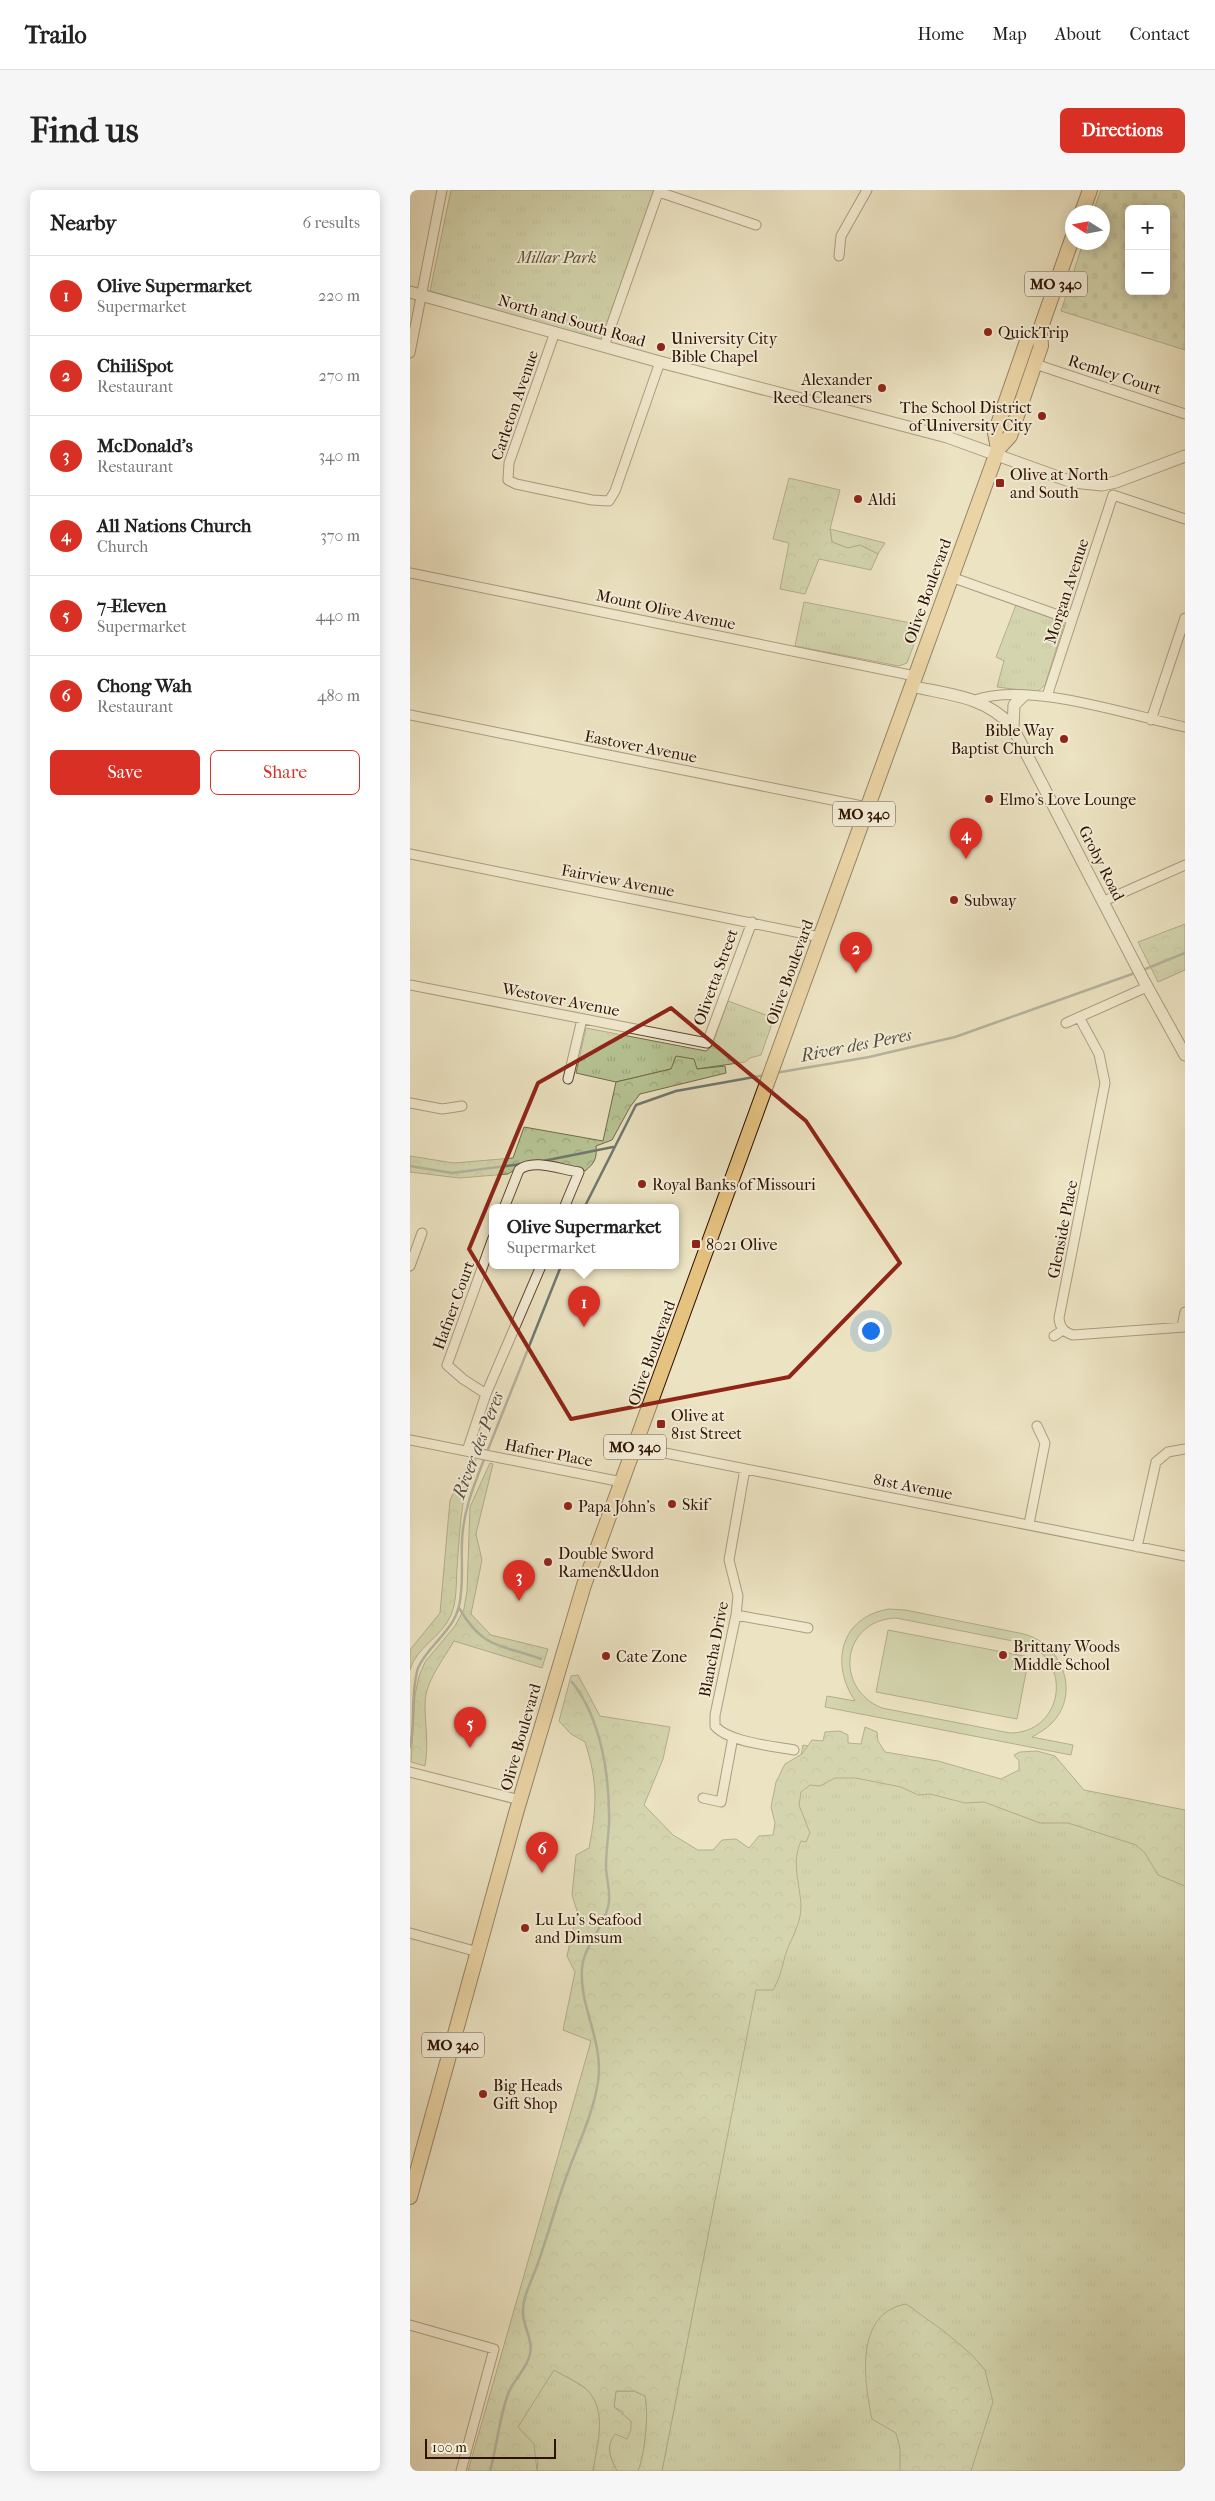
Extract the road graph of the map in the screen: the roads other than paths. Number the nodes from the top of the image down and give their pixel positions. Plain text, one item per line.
1 (442, 190) edge
2 (868, 190) edge
3 (1090, 190) edge
4 (659, 191) edge
5 (1085, 205) edge
6 (756, 225) dead end
7 (1068, 250) edge
8 (839, 256) dead end
9 (410, 292) edge
10 (422, 294) junction
11 (1040, 330) junction
12 (555, 332) junction
13 (604, 346) junction
14 (410, 353) edge
15 (660, 362) junction
16 (1035, 364) junction
17 (1185, 414) edge
18 (997, 452) junction
19 (1185, 456) edge
20 (1185, 519) edge
21 (410, 573) edge
22 (951, 577) junction
23 (1185, 618) edge
24 (1072, 620) junction
25 (913, 681) junction
26 (1023, 696) junction
27 (1047, 696) junction
28 (975, 700) junction
29 (410, 715) edge
30 (1151, 720) junction
31 (1185, 727) edge
32 (1013, 728) junction
33 (867, 807) junction
34 (410, 854) edge
35 (1185, 865) edge
36 (1104, 901) junction
37 (752, 922) junction
38 (820, 937) junction
39 (1146, 984) junction
40 (410, 985) edge
41 (1079, 1017) junction
42 (582, 1019) junction
43 (1066, 1023) dead end
44 (707, 1042) joint
45 (1185, 1054) edge
46 (568, 1079) dead end
47 (410, 1103) edge
48 (462, 1106) dead end
49 (506, 1204) edge
50 (566, 1204) edge
51 (422, 1233) dead end
52 (489, 1249) edge
53 (410, 1266) edge
54 (540, 1269) edge
55 (1185, 1312) edge
56 (1184, 1327) edge
57 (1063, 1330) junction
58 (1054, 1336) dead end
59 (486, 1394) junction
60 (1037, 1426) dead end
61 (410, 1440) edge
62 (636, 1444) junction
63 (1185, 1449) edge
64 (470, 1452) junction
65 (745, 1469) junction
66 (622, 1482) junction
67 (1029, 1524) junction
68 (1137, 1546) junction
69 (1185, 1556) edge
70 (736, 1615) junction
71 (808, 1628) dead end
72 (733, 1737) junction
73 (794, 1750) dead end
74 (412, 1773) edge
75 (703, 1798) dead end
76 (520, 1800) junction
77 (410, 1933) edge
78 (478, 1952) junction
79 (410, 2197) edge
80 (410, 2325) edge
81 (461, 2471) edge

1 - 10 street
2 - 8 street
3 - 5 main road
4 - 6 street
4 - 13 street
7 - 11 main road, Olive Boulevard / MO 340
9 - 10 street, North and South Road
10 - 12 street, North and South Road
10 - 14 street
11 - 16 main road, Olive Boulevard / MO 340
11 - 18 main road, Olive Boulevard / MO 340
12 - 13 street, North and South Road
12 - 15 street, Carleton Avenue
13 - 15 street, North and South Road
15 - 18 street, North and South Road
16 - 17 street, Remley Court
16 - 18 main road, Olive Boulevard / MO 340
18 - 19 street, North and South Road
18 - 22 main road, Olive Boulevard / MO 340
20 - 24 street, Morgan Avenue
21 - 25 street, Mount Olive Avenue
22 - 24 street
22 - 25 main road, Olive Boulevard / MO 340
23 - 30 street
24 - 27 street, Morgan Avenue
25 - 28 street, Mount Olive Avenue
25 - 33 main road, Olive Boulevard / MO 340
26 - 27 street, Mount Olive Avenue
26 - 28 street, Mount Olive Avenue
26 - 32 street
27 - 30 street, Mount Olive Avenue
28 - 32 street, Groby Road
29 - 33 street, Eastover Avenue
30 - 31 street, Mount Olive Avenue
32 - 36 street, Groby Road
33 - 38 main road, Olive Boulevard / MO 340
34 - 37 street, Fairview Avenue
35 - 36 street
36 - 39 street, Groby Road
37 - 38 street, Fairview Avenue
37 - 44 street, Olivetta Street
38 - 62 main road, Olive Boulevard / MO 340
39 - 41 street
39 - 45 street, Groby Road
40 - 42 street, Westover Avenue
41 - 43 street
41 - 57 street, Glenside Place
42 - 44 street, Westover Avenue
42 - 46 street
47 - 48 street
49 - 50 street
51 - 53 street
52 - 59 street, Hafner Court
54 - 59 street
55 - 56 street
56 - 57 street
57 - 58 street
59 - 64 street
60 - 67 street
61 - 64 street, Hafner Place
62 - 65 street, 81st Avenue
62 - 66 main road, Olive Boulevard / MO 340
63 - 68 street
64 - 66 street, Hafner Place
65 - 67 street, 81st Avenue
65 - 70 street, Blancha Drive
66 - 76 main road, Olive Boulevard / MO 340
67 - 68 street, 81st Avenue
68 - 69 street, 81st Avenue
70 - 71 street
70 - 72 street, Blancha Drive
72 - 73 street
72 - 75 street
74 - 76 street
76 - 78 main road, Olive Boulevard / MO 340
77 - 78 street
78 - 79 main road, Olive Boulevard / MO 340
80 - 81 street

